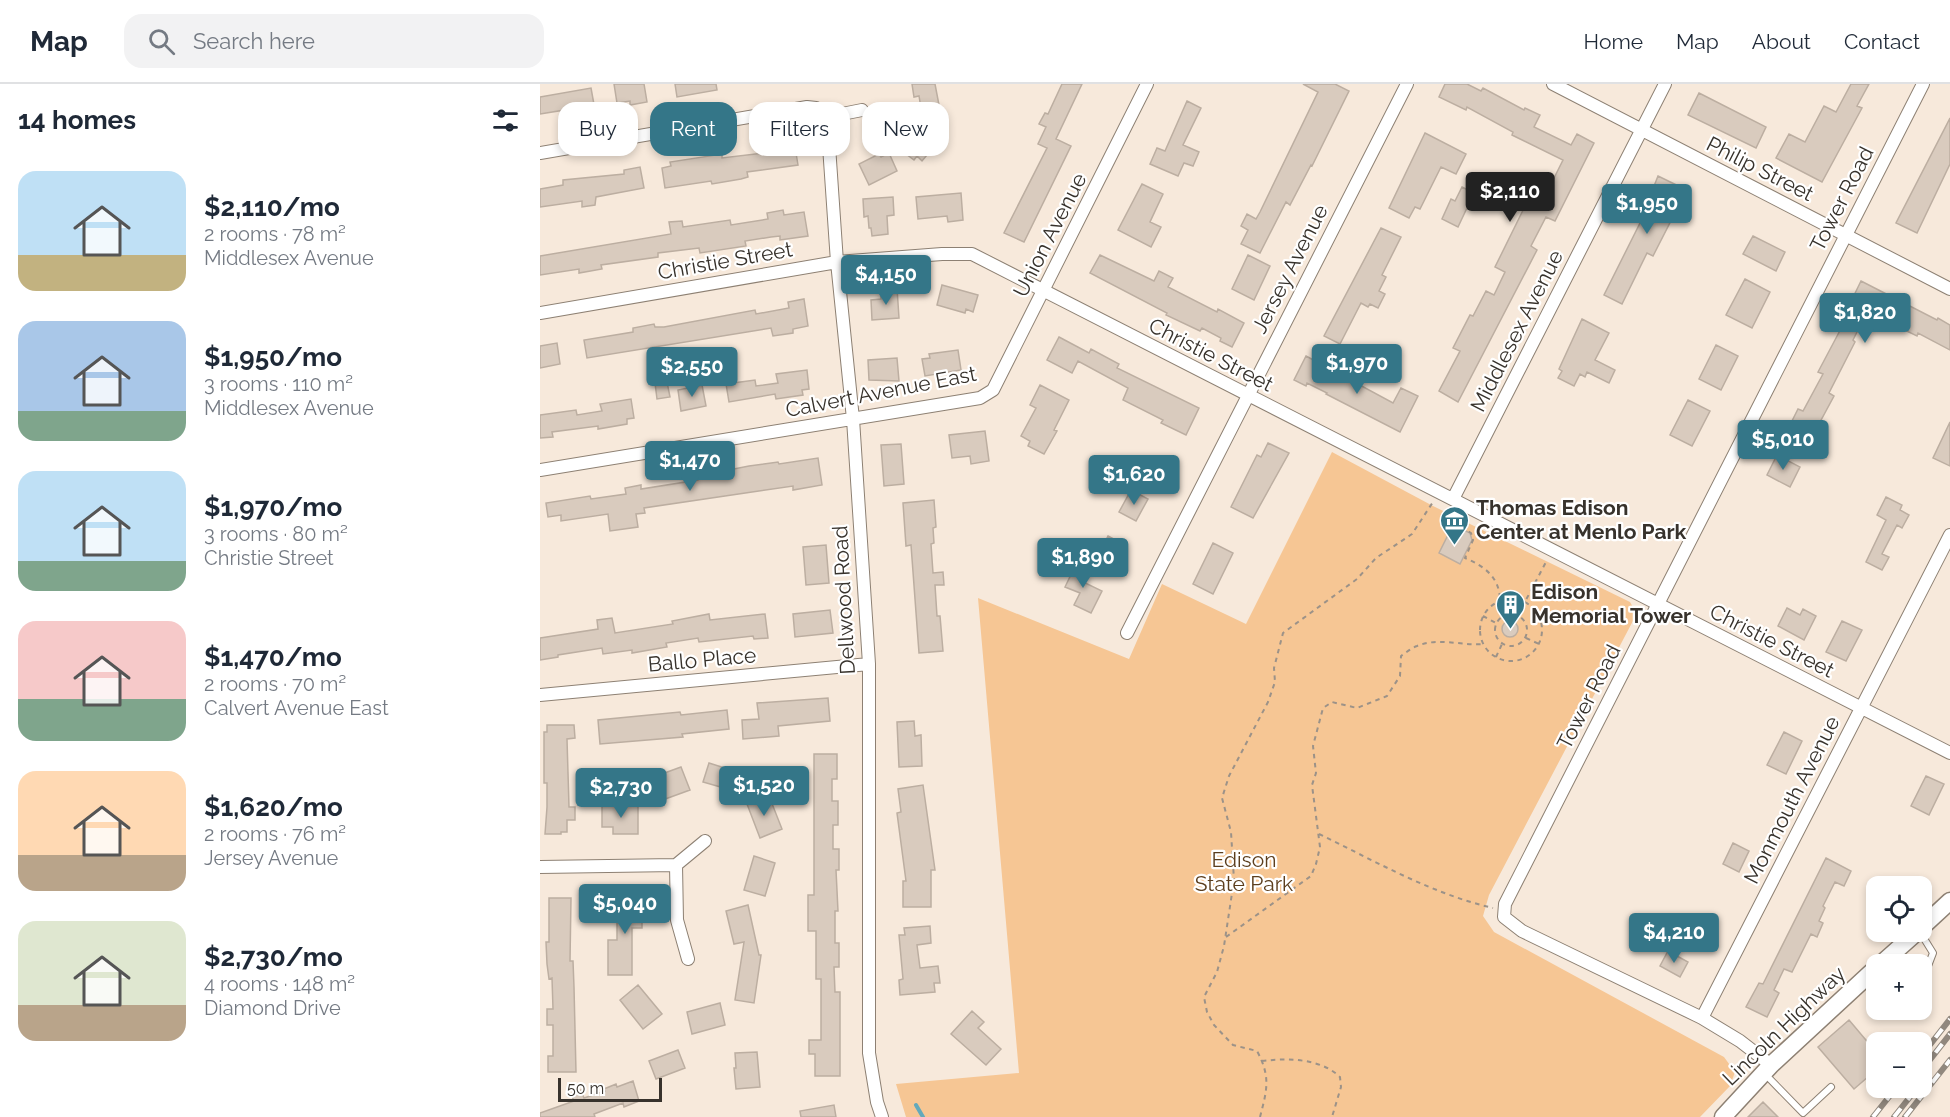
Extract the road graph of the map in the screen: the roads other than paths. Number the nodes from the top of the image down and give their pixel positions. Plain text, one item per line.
1 (1148, 84) edge
2 (1407, 84) edge
3 (1553, 84) edge
4 (1665, 84) edge
5 (1923, 84) edge
6 (862, 110) dead end
7 (850, 112) edge
8 (749, 117) edge
9 (1642, 130) junction
10 (540, 153) edge
11 (830, 156) edge
12 (1845, 235) junction
13 (837, 262) junction
14 (1950, 289) edge
15 (1044, 292) junction
16 (540, 313) edge
17 (1004, 370) joint
18 (1247, 395) junction
19 (853, 419) junction
20 (540, 471) edge
21 (1453, 499) junction
22 (1950, 535) edge
23 (1657, 605) junction
24 (1127, 633) dead end
25 (868, 664) junction
26 (540, 695) edge
27 (1861, 709) junction
28 (1950, 753) edge
29 (705, 841) dead end
30 (676, 865) junction
31 (540, 867) edge
32 (1950, 901) edge
33 (1932, 918) edge
34 (1906, 942) edge
35 (1927, 942) edge
36 (1892, 954) edge
37 (1932, 956) edge
38 (688, 958) dead end
39 (1866, 977) edge
40 (1702, 1018) junction
41 (1768, 1069) junction
42 (1831, 1088) dead end
43 (882, 1117) edge
44 (1723, 1117) edge

1 - 15 street, Union Avenue
2 - 18 street, Jersey Avenue
3 - 9 street, Philip Street
4 - 9 street, Middlesex Avenue
5 - 12 street, Tower Road
6 - 7 street
8 - 10 street
9 - 12 street, Philip Street
9 - 21 street, Middlesex Avenue
11 - 13 street, Dellwood Road
12 - 14 street, Philip Street
12 - 23 street, Tower Road
13 - 15 street, Christie Street
13 - 16 street, Christie Street
13 - 19 street, Dellwood Road
15 - 17 street, Union Avenue
15 - 18 street, Christie Street
17 - 19 street, Calvert Avenue East
18 - 21 street, Christie Street
18 - 24 street, Jersey Avenue
19 - 20 street, Calvert Avenue East
19 - 25 street, Dellwood Road
21 - 23 street, Christie Street
22 - 27 street, Monmouth Avenue
23 - 27 street, Christie Street
23 - 40 street, Tower Road
25 - 26 street, Ballo Place
25 - 43 street, Dellwood Road
27 - 28 street, Christie Street
27 - 40 street, Monmouth Avenue
29 - 30 street
30 - 31 street
30 - 38 street
32 - 33 main road
34 - 36 main road
35 - 37 lane
39 - 41 main road, Lincoln Highway
40 - 41 street
41 - 42 lane
41 - 44 main road, Lincoln Highway

